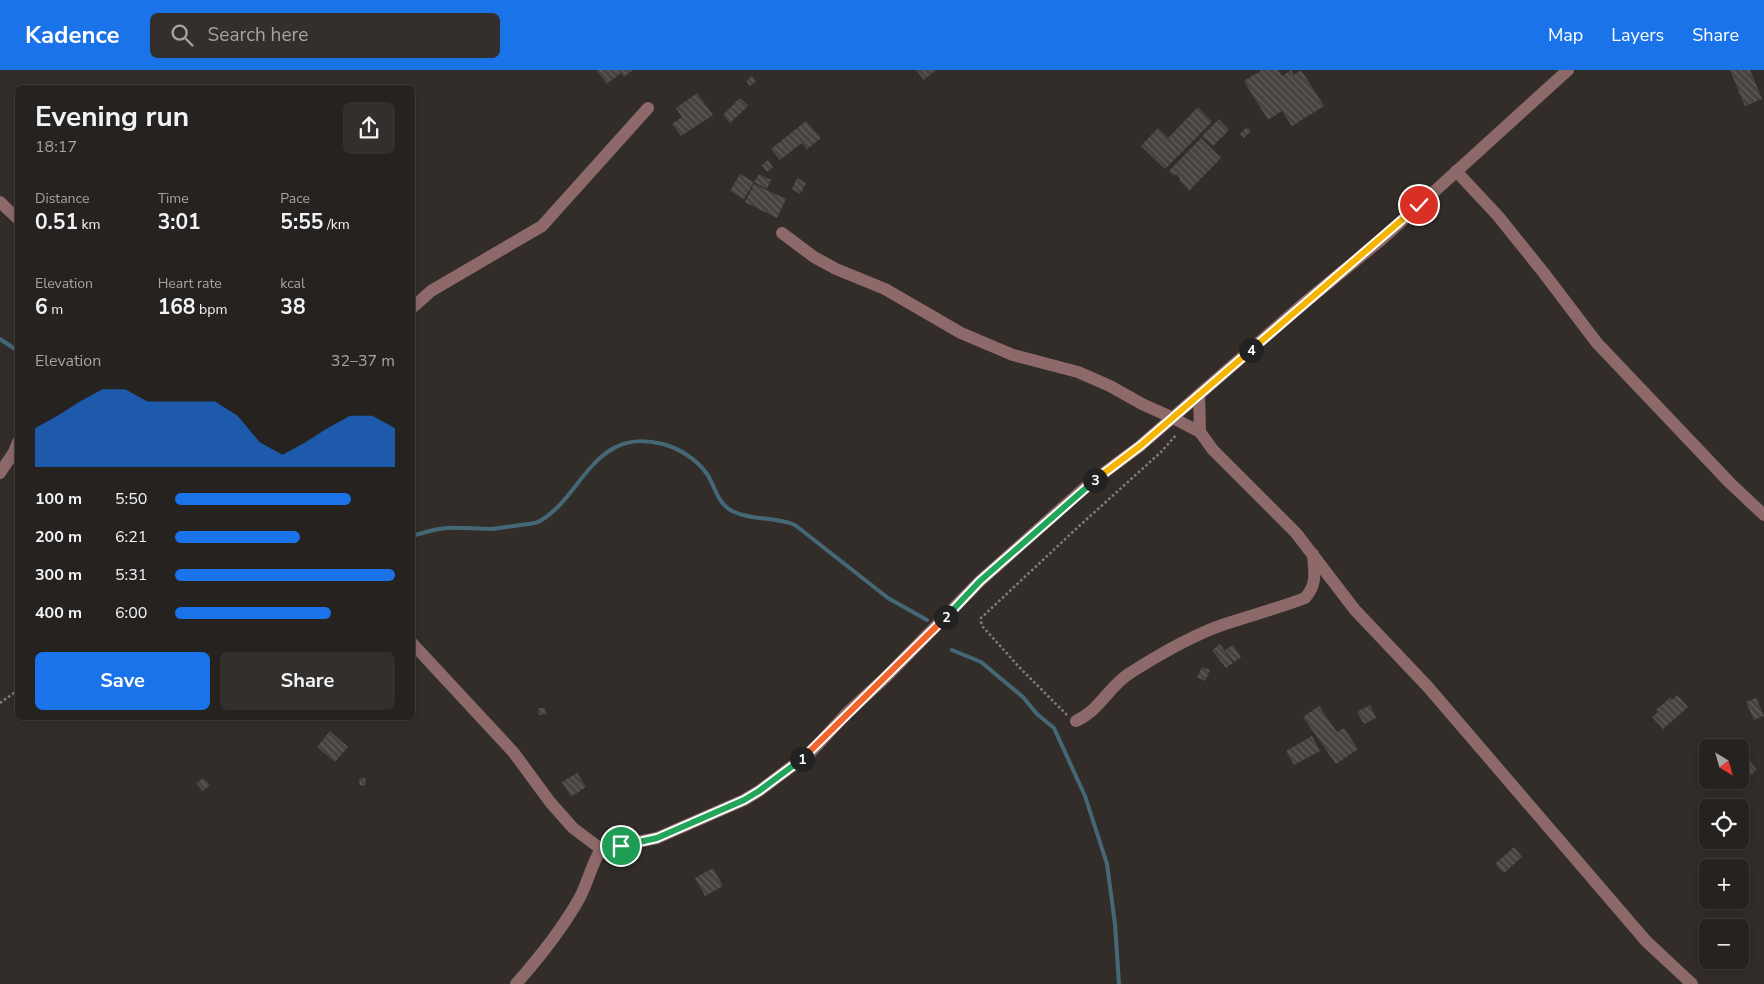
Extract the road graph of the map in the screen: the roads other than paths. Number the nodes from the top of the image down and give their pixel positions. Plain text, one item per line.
1 (1568, 70) edge
2 (648, 108) dead end
3 (1456, 172) junction
4 (0, 202) edge
5 (15, 216) edge
6 (782, 233) dead end
7 (415, 305) edge
8 (1199, 395) junction
9 (1172, 417) junction
10 (1200, 432) junction
11 (15, 450) edge
12 (0, 472) edge
13 (1764, 515) edge
14 (1312, 554) junction
15 (415, 646) edge
16 (1076, 721) road end
17 (601, 850) junction
18 (516, 984) edge
19 (1692, 984) edge

1 - 3 street
2 - 7 street
3 - 8 street
3 - 13 street
4 - 5 street
6 - 9 street
8 - 9 street
8 - 10 street
9 - 10 street
9 - 17 street
10 - 14 street
11 - 12 street
14 - 16 street
14 - 19 street
15 - 17 street
17 - 18 street

